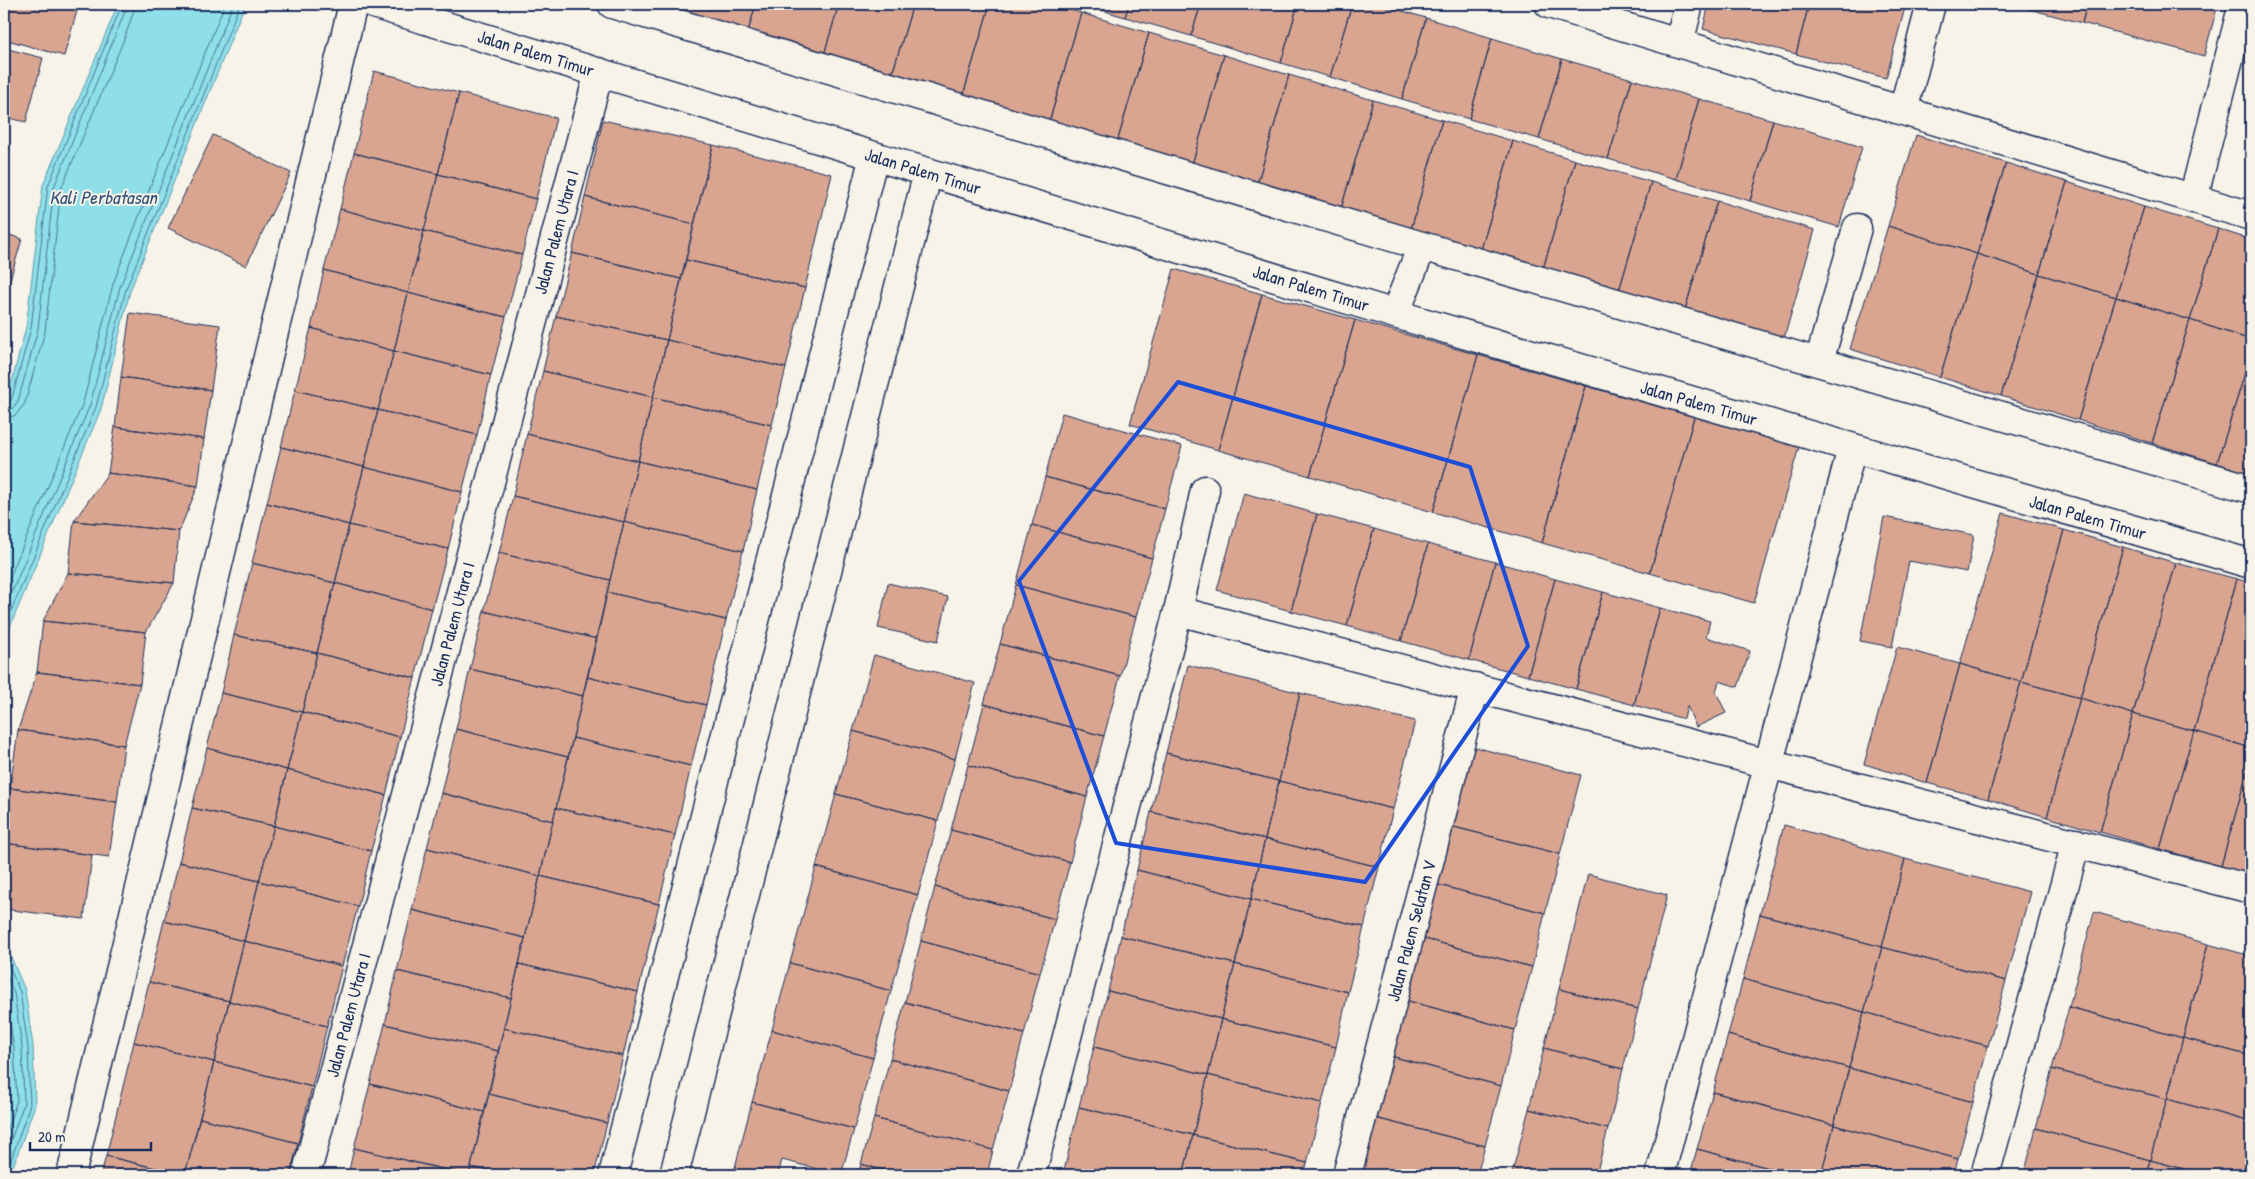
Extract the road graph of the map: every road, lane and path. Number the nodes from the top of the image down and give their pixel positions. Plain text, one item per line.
1 (353, 4) edge
2 (373, 4) edge
3 (612, 4) edge
4 (1549, 4) edge
5 (1689, 4) edge
6 (1931, 4) edge
7 (2243, 4) edge
8 (1678, 43) junction
9 (599, 72) junction
10 (1903, 112) junction
11 (874, 156) junction
12 (928, 172) junction
13 (2193, 199) junction
14 (2251, 216) edge
15 (1857, 228) dead end
16 (1422, 246) junction
17 (1395, 314) junction
18 (1819, 362) junction
19 (1852, 448) junction
20 (2251, 489) edge
21 (1205, 490) dead end
22 (2251, 564) edge
23 (1178, 611) junction
24 (1475, 687) junction
25 (1768, 762) junction
26 (2076, 843) junction
27 (2251, 889) edge
28 (71, 1175) edge
29 (306, 1175) edge
30 (614, 1175) edge
31 (674, 1175) edge
32 (1031, 1175) edge
33 (1347, 1175) edge
34 (1660, 1175) edge
35 (1985, 1175) edge

1 - 28 street
2 - 9 street, Jalan Palem Timur
3 - 16 street
4 - 8 street
5 - 8 street
6 - 10 street
7 - 13 street
8 - 10 street
9 - 11 street, Jalan Palem Timur
9 - 29 street, Jalan Palem Utara I
10 - 13 street
11 - 12 street, Jalan Palem Timur
11 - 30 street
12 - 17 street, Jalan Palem Timur
12 - 31 street
13 - 14 street
15 - 18 street
16 - 17 street
16 - 18 street
17 - 19 street, Jalan Palem Timur
18 - 20 street
19 - 22 street, Jalan Palem Timur
19 - 25 street
21 - 23 street
23 - 24 street
23 - 32 street
24 - 25 street
24 - 33 street, Jalan Palem Selatan V
25 - 26 street
25 - 34 street
26 - 27 street
26 - 35 street

